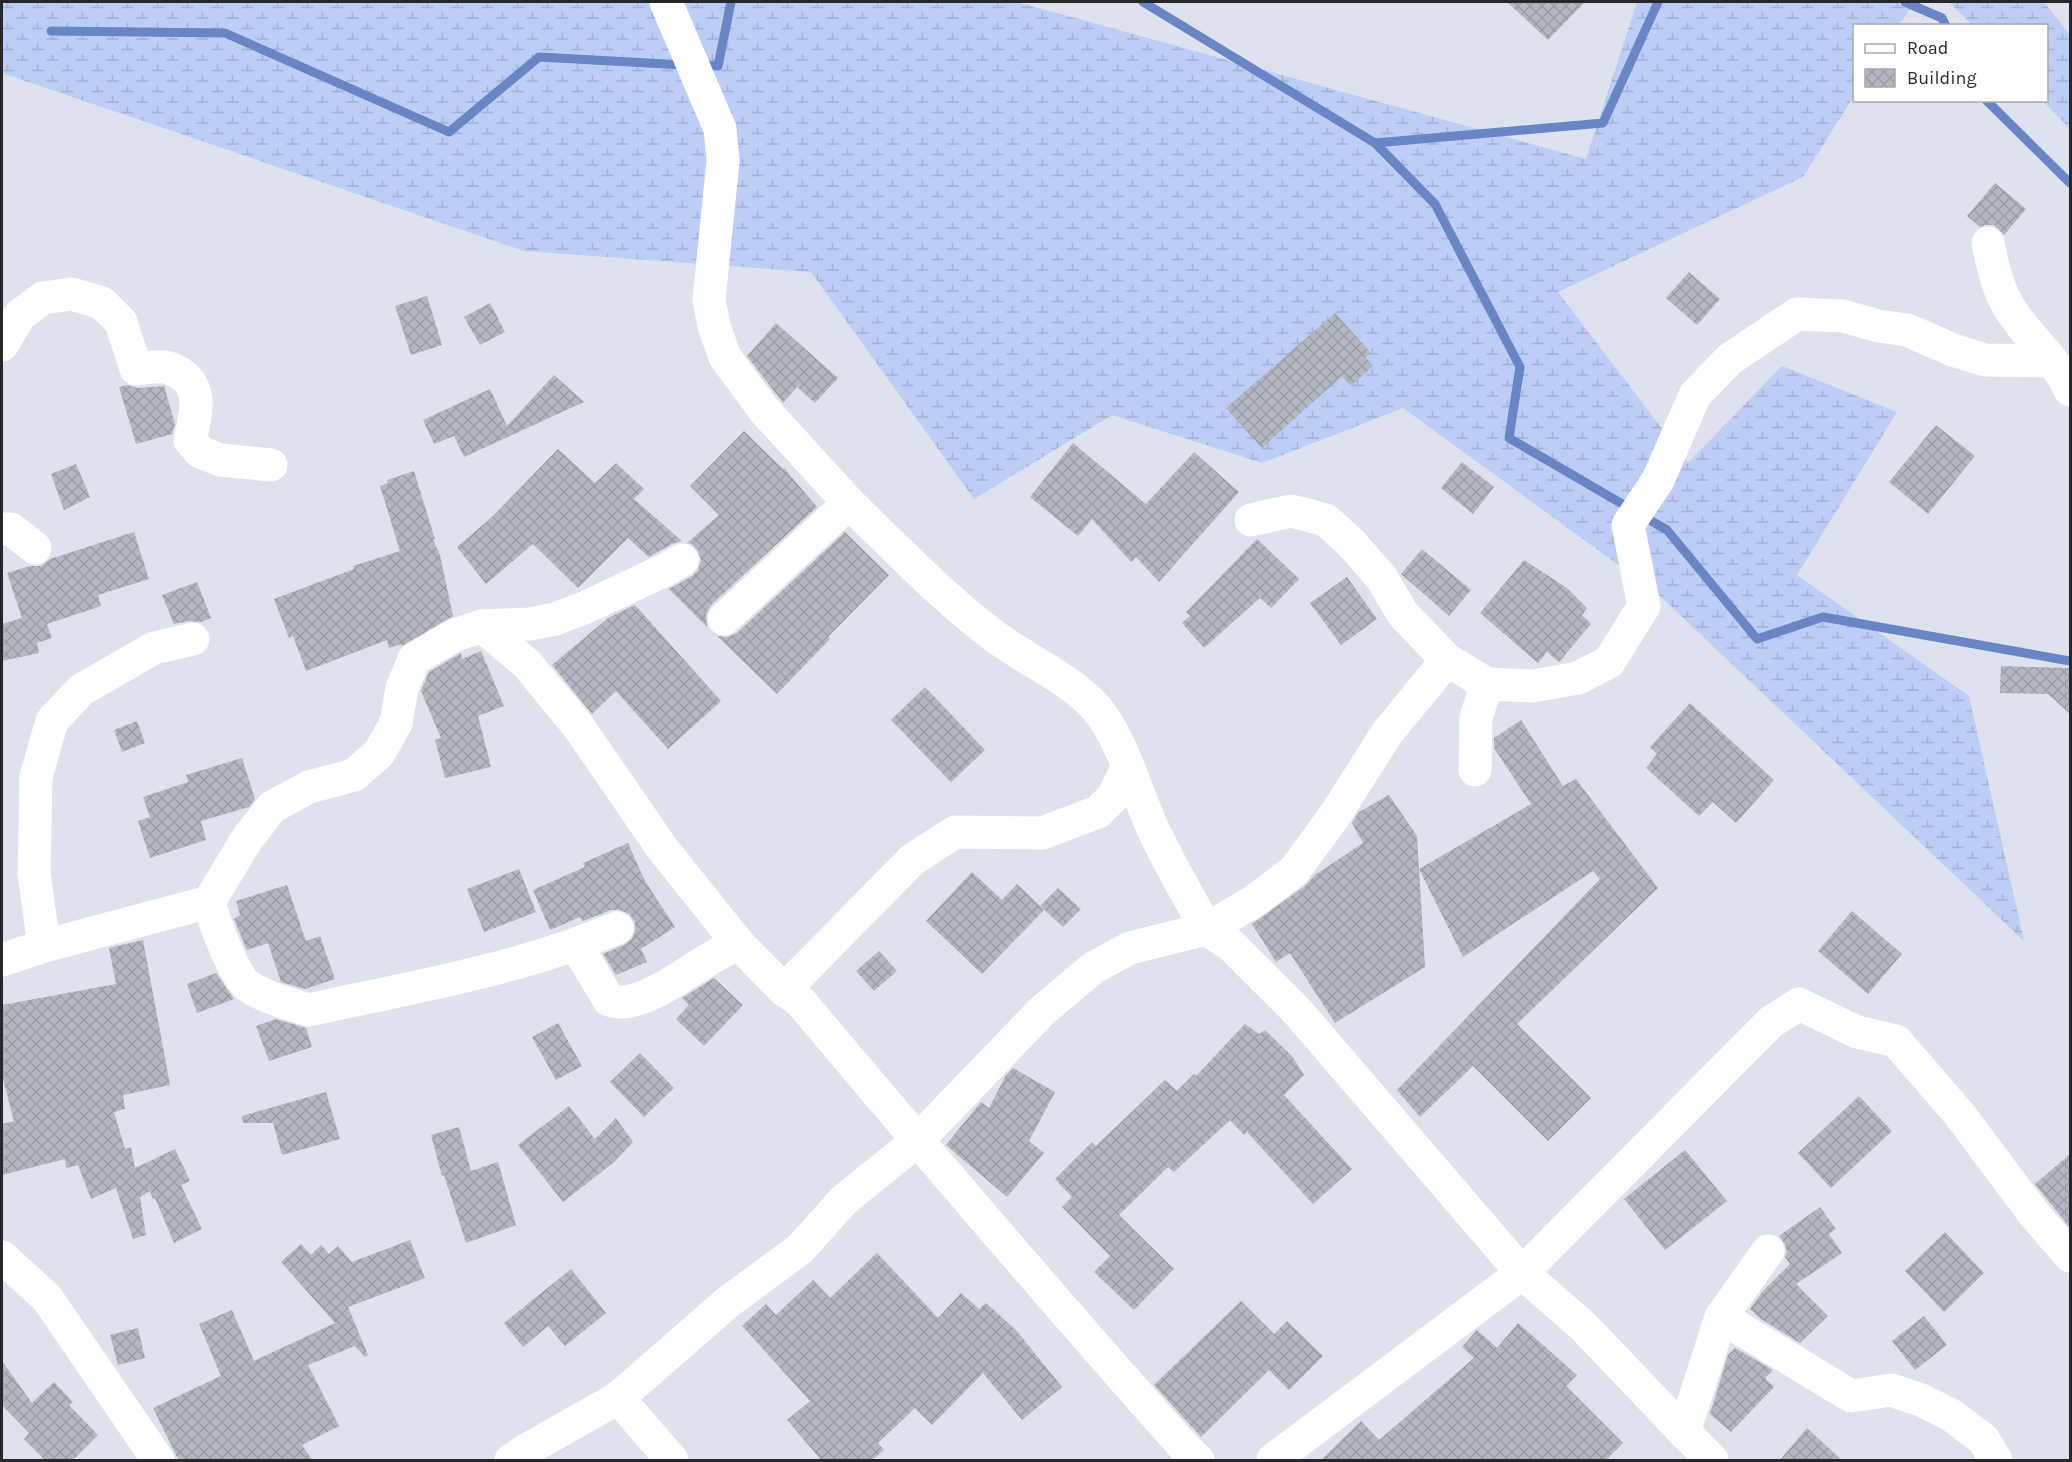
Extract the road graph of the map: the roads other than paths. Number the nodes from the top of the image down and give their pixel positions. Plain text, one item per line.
1 (666, 2) edge
2 (1989, 243) dead end
3 (2, 345) edge
4 (2052, 361) junction
5 (2070, 390) edge
6 (270, 465) dead end
7 (849, 503) junction
8 (1251, 519) dead end
9 (2, 529) edge
10 (35, 548) dead end
11 (682, 560) dead end
12 (724, 619) dead end
13 (482, 626) junction
14 (193, 639) dead end
15 (1447, 660) junction
16 (1487, 684) junction
17 (1127, 768) junction
18 (1475, 770) dead end
19 (209, 903) junction
20 (617, 928) dead end
21 (1206, 929) junction
22 (738, 943) junction
23 (576, 945) junction
24 (44, 946) junction
25 (2, 960) edge
26 (784, 990) junction
27 (917, 1141) junction
28 (1768, 1251) dead end
29 (2070, 1256) edge
30 (2, 1257) edge
31 (1522, 1274) junction
32 (1720, 1317) junction
33 (618, 1398) junction
34 (1684, 1432) junction
35 (158, 1461) edge
36 (512, 1461) edge
37 (672, 1461) edge
38 (1198, 1461) edge
39 (1272, 1461) edge
40 (1712, 1461) edge
41 (1996, 1461) edge

1 - 7 street
2 - 4 street
3 - 6 street
4 - 5 street
4 - 16 street
7 - 12 street
7 - 17 street
8 - 15 street
9 - 10 street
11 - 13 street
13 - 19 street
13 - 22 street
14 - 24 street
15 - 16 street
15 - 21 street
16 - 18 street
17 - 21 street
17 - 26 street
19 - 23 street
19 - 24 street
20 - 23 street
21 - 27 street
21 - 31 street
22 - 23 street
22 - 26 street
24 - 25 street
26 - 27 street
27 - 33 street
27 - 38 street
28 - 32 street
29 - 31 street
30 - 35 street
31 - 34 street
31 - 39 street
32 - 34 street
32 - 41 street
33 - 36 street
33 - 37 street
34 - 40 street

